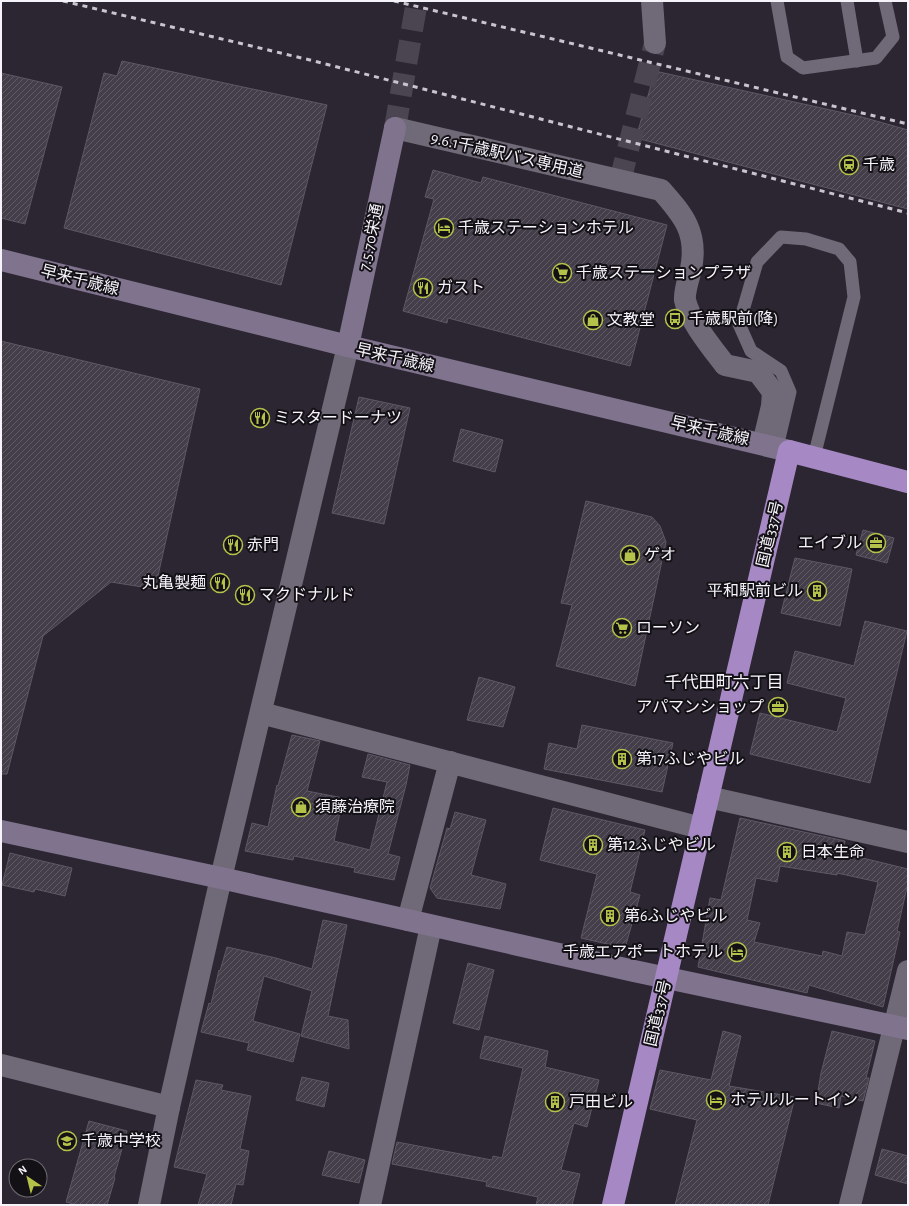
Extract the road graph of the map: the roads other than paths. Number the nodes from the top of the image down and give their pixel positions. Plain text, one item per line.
1 (652, 1) edge
2 (777, 1) edge
3 (847, 1) edge
4 (885, 1) edge
5 (655, 43) tunnel mouth
6 (857, 61) junction
7 (395, 128) joint
8 (1, 260) edge
9 (348, 346) junction
10 (776, 447) junction
11 (814, 457) junction
12 (908, 482) edge
13 (261, 713) junction
14 (450, 762) junction
15 (708, 797) junction
16 (701, 828) junction
17 (1, 831) edge
18 (908, 842) edge
19 (221, 878) junction
20 (408, 920) junction
21 (431, 926) junction
22 (908, 971) edge
23 (666, 978) junction
24 (901, 1028) edge
25 (1, 1065) edge
26 (169, 1107) junction
27 (149, 1205) edge
28 (370, 1205) edge
29 (613, 1205) edge
30 (850, 1205) edge

1 - 5 street
2 - 6 lane
3 - 6 lane
4 - 6 lane
7 - 9 street, 7.5.70栄通
7 - 10 street, 9.6.1千歳駅バス専用道
8 - 9 street, 早来千歳線
9 - 10 street, 早来千歳線
9 - 13 street
10 - 11 highway
10 - 11 lane
10 - 15 highway, 国道337号
11 - 12 highway
13 - 14 street
13 - 19 street
14 - 16 street
14 - 20 street
15 - 16 highway, 国道337号
15 - 18 street
16 - 23 highway, 国道337号
17 - 19 street
19 - 20 street
19 - 26 street
20 - 21 street
21 - 23 street
21 - 28 street
22 - 24 street
23 - 24 street
23 - 29 highway, 国道337号
24 - 30 street
25 - 26 street
26 - 27 street

